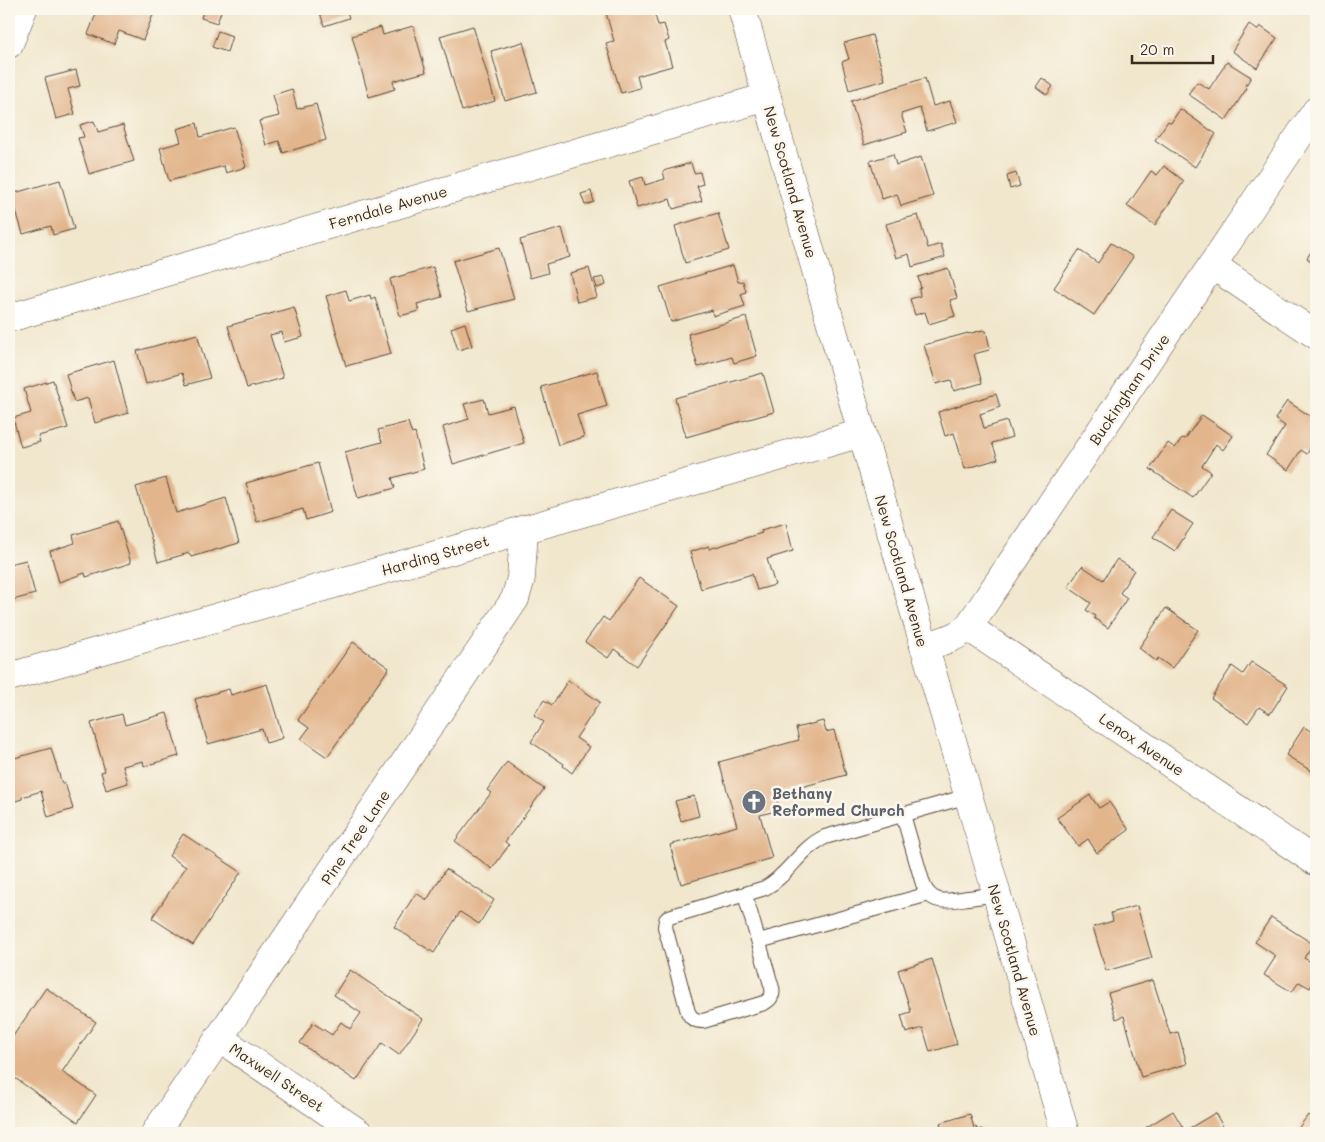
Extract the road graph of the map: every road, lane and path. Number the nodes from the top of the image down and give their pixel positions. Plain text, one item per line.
1 (23, 9) edge
2 (742, 9) edge
3 (9, 44) edge
4 (766, 97) junction
5 (1316, 111) edge
6 (1212, 265) junction
7 (9, 318) edge
8 (1316, 335) edge
9 (862, 433) junction
10 (524, 529) junction
11 (968, 627) junction
12 (924, 647) junction
13 (9, 677) edge
14 (968, 796) junction
15 (903, 815) junction
16 (1316, 862) edge
17 (929, 894) junction
18 (996, 894) junction
19 (745, 895) junction
20 (759, 941) junction
21 (219, 1038) junction
22 (155, 1133) edge
23 (360, 1133) edge
24 (1065, 1133) edge

1 - 3 street
2 - 4 street, New Scotland Avenue
4 - 7 street, Ferndale Avenue
4 - 9 street, New Scotland Avenue
5 - 6 street, Buckingham Drive
6 - 8 street
6 - 11 street, Buckingham Drive
9 - 10 street, Harding Street
9 - 12 street, New Scotland Avenue
10 - 13 street, Harding Street
10 - 21 street, Pine Tree Lane
11 - 12 street, Buckingham Drive
11 - 16 street, Lenox Avenue
12 - 14 street, New Scotland Avenue
14 - 15 lane
14 - 18 street, New Scotland Avenue
15 - 17 lane
15 - 19 lane
17 - 18 lane
17 - 20 lane
18 - 24 street, New Scotland Avenue
19 - 20 lane
19 - 20 lane
21 - 22 street, Pine Tree Lane
21 - 23 street, Maxwell Street

